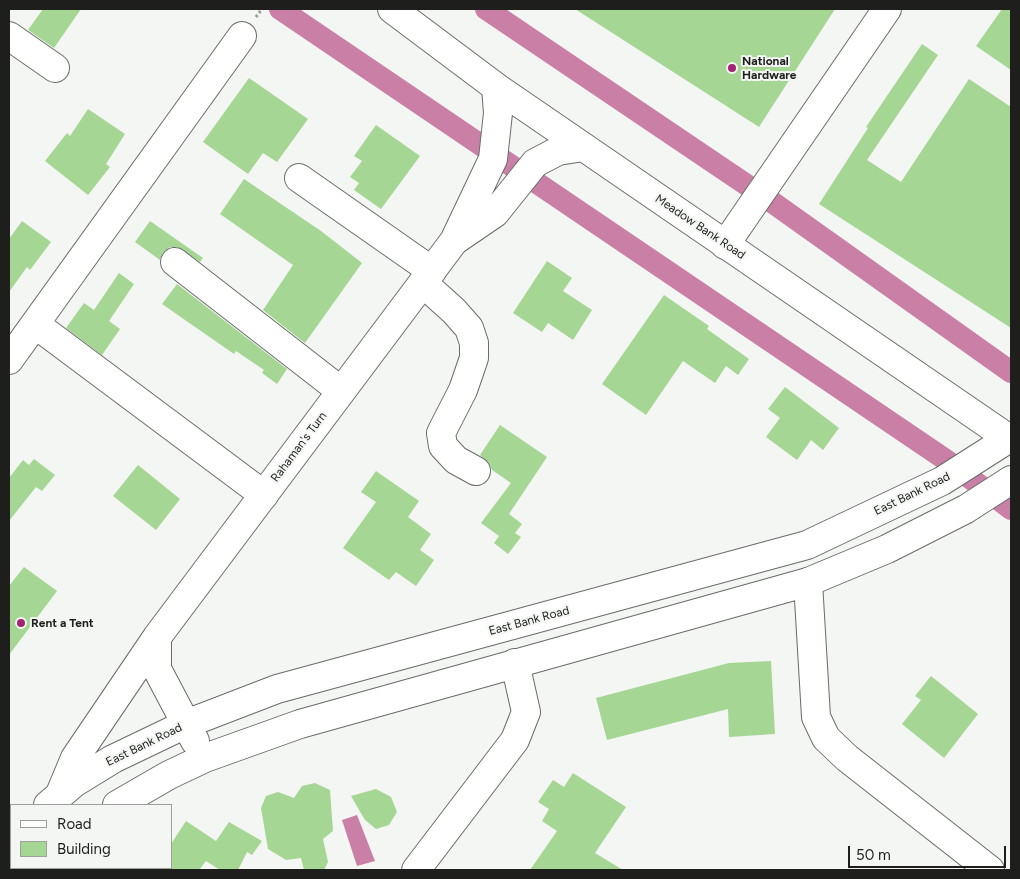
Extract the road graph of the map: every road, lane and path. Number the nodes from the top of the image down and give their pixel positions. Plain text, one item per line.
1 (392, 9) edge
2 (887, 9) edge
3 (9, 36) edge
4 (242, 36) dead end
5 (55, 68) dead end
6 (497, 100) junction
7 (571, 149) junction
8 (300, 178) dead end
9 (485, 207) junction
10 (725, 245) junction
11 (175, 262) dead end
12 (427, 277) junction
13 (34, 324) junction
14 (9, 360) edge
15 (342, 391) junction
16 (1011, 439) edge
17 (476, 471) dead end
18 (1011, 480) edge
19 (264, 495) junction
20 (808, 582) junction
21 (157, 637) junction
22 (515, 663) junction
23 (186, 724) junction
24 (205, 758) junction
25 (54, 800) edge
26 (128, 802) edge
27 (416, 870) edge
28 (990, 870) edge

1 - 6 main road, Meadow Bank Road
2 - 10 main road
3 - 5 main road
4 - 13 main road
6 - 7 main road, Meadow Bank Road
6 - 9 main road
7 - 9 main road, Rahaman's Turn
7 - 10 main road, Meadow Bank Road
8 - 12 main road
9 - 12 main road, Rahaman's Turn
10 - 16 main road, Meadow Bank Road
11 - 15 main road
12 - 15 main road, Rahaman's Turn
12 - 17 main road
13 - 14 main road
13 - 19 main road
15 - 19 main road, Rahaman's Turn
16 - 23 main road, East Bank Road
18 - 20 main road
19 - 21 main road, Rahaman's Turn
20 - 22 main road
20 - 28 main road
21 - 23 main road
21 - 25 main road, Rahaman's Turn
22 - 24 main road
22 - 27 main road
23 - 24 main road
23 - 25 main road, East Bank Road
24 - 26 main road

